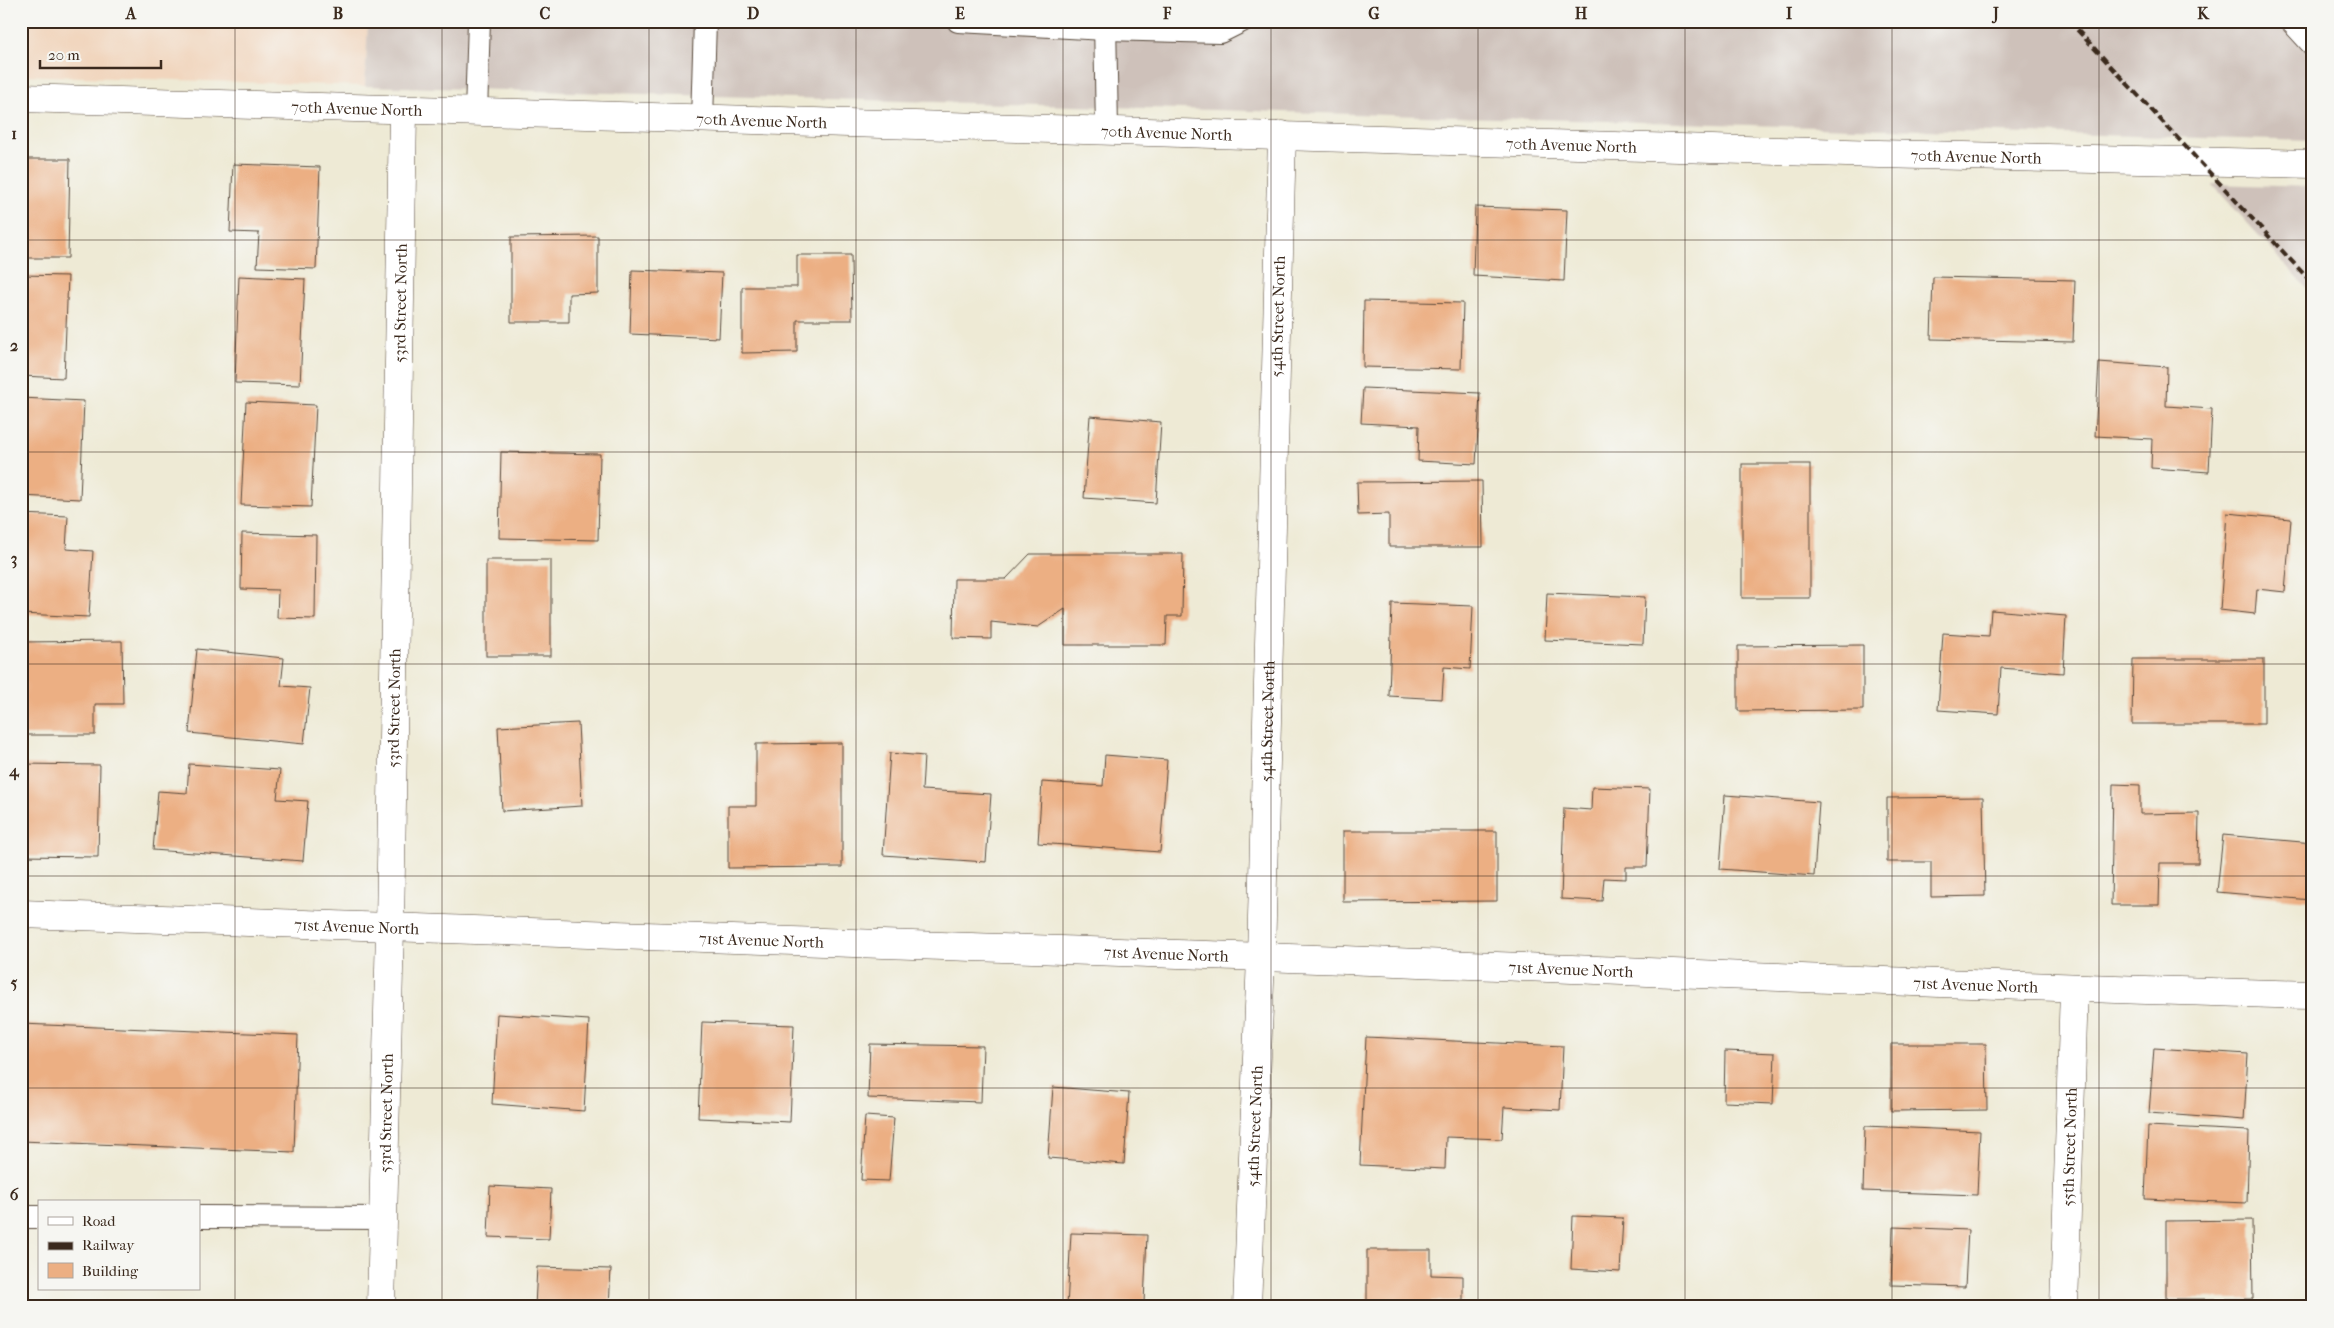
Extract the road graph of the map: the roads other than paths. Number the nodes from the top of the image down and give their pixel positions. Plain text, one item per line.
1 (480, 21) edge
2 (705, 21) edge
3 (958, 21) edge
4 (1242, 21) edge
5 (1105, 25) edge
6 (21, 98) edge
7 (403, 111) junction
8 (476, 113) junction
9 (702, 120) junction
10 (1107, 130) junction
11 (1282, 135) junction
12 (2313, 164) edge
13 (21, 914) edge
14 (390, 928) junction
15 (1261, 957) junction
16 (2074, 989) junction
17 (2313, 995) edge
18 (21, 1217) edge
19 (38, 1217) edge
20 (200, 1218) edge
21 (383, 1218) junction
22 (381, 1307) edge
23 (1246, 1307) edge
24 (2064, 1307) edge

1 - 8 lane
2 - 9 lane
3 - 5 lane
4 - 5 lane
5 - 10 lane
6 - 7 street, 70th Avenue North
7 - 8 street, 70th Avenue North
7 - 14 street, 53rd Street North
8 - 9 street, 70th Avenue North
9 - 10 street, 70th Avenue North
10 - 11 street, 70th Avenue North
11 - 12 street, 70th Avenue North
11 - 15 street, 54th Street North
13 - 14 street, 71st Avenue North
14 - 15 street, 71st Avenue North
14 - 21 street, 53rd Street North
15 - 16 street, 71st Avenue North
15 - 23 street, 54th Street North
16 - 17 street, 71st Avenue North
16 - 24 street, 55th Street North
18 - 19 lane
20 - 21 lane
21 - 22 street, 53rd Street North

